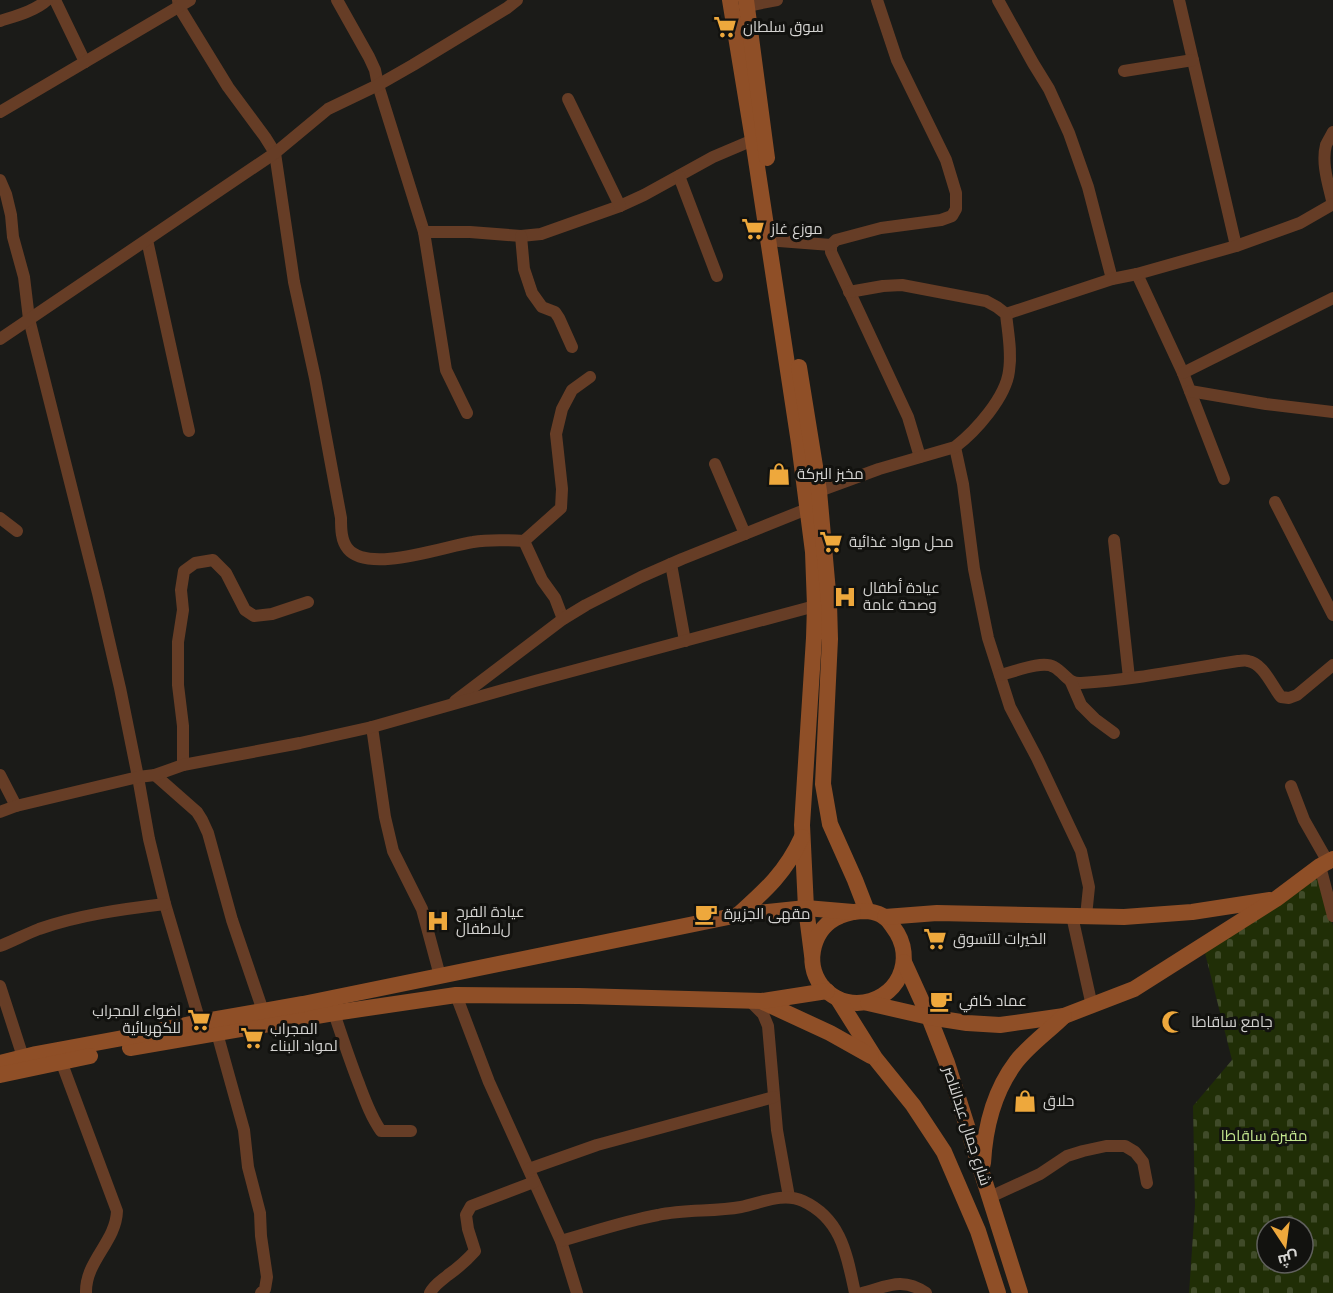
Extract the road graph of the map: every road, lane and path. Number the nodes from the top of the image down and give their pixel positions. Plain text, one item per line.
1 (47, 0) edge
2 (55, 0) edge
3 (337, 0) edge
4 (517, 0) edge
5 (730, 0) edge
6 (777, 0) edge
7 (877, 0) edge
8 (998, 0) edge
9 (1179, 0) edge
10 (182, 2) edge
11 (746, 3) edge
12 (0, 21) edge
13 (1193, 60) junction
14 (85, 62) junction
15 (1124, 71) dead end
16 (378, 85) junction
17 (568, 99) dead end
18 (0, 112) edge
19 (1333, 132) edge
20 (753, 140) junction
21 (274, 153) junction
22 (679, 176) junction
23 (0, 180) edge
24 (1333, 205) edge
25 (620, 206) junction
26 (424, 232) junction
27 (521, 236) junction
28 (147, 240) junction
29 (778, 241) junction
30 (831, 245) junction
31 (1236, 246) junction
32 (1137, 274) junction
33 (717, 276) dead end
34 (1112, 279) junction
35 (849, 292) junction
36 (1333, 298) edge
37 (1006, 314) junction
38 (29, 319) junction
39 (0, 339) edge
40 (572, 347) dead end
41 (1183, 373) junction
42 (590, 376) dead end
43 (1190, 391) junction
44 (1333, 412) edge
45 (467, 413) dead end
46 (189, 431) dead end
47 (956, 447) junction
48 (920, 457) junction
49 (716, 464) dead end
50 (1224, 478) dead end
51 (819, 491) junction
52 (1275, 502) dead end
53 (807, 509) junction
54 (0, 518) edge
55 (18, 531) dead end
56 (745, 534) junction
57 (1114, 540) dead end
58 (524, 541) junction
59 (671, 564) junction
60 (308, 602) dead end
61 (815, 606) junction
62 (1333, 615) edge
63 (563, 619) junction
64 (685, 641) junction
65 (1333, 665) edge
66 (1000, 675) junction
67 (1129, 678) junction
68 (1071, 682) junction
69 (447, 706) junction
70 (372, 727) junction
71 (1114, 733) dead end
72 (183, 765) junction
73 (155, 775) junction
74 (138, 777) junction
75 (2, 781) edge
76 (1291, 786) dead end
77 (16, 806) junction
78 (0, 812) edge
79 (802, 836) junction
80 (1327, 863) edge
81 (1276, 899) junction
82 (165, 904) junction
83 (806, 908) junction
84 (860, 911) junction
85 (738, 915) junction
86 (1079, 916) junction
87 (1333, 916) edge
88 (885, 917) junction
89 (0, 946) edge
90 (812, 955) junction
91 (904, 962) junction
92 (440, 976) junction
93 (0, 986) edge
94 (456, 995) junction
95 (832, 995) junction
96 (756, 1001) junction
97 (868, 1003) junction
98 (1092, 1006) junction
99 (263, 1011) junction
100 (334, 1013) junction
101 (1064, 1016) junction
102 (930, 1017) junction
103 (200, 1022) junction
104 (217, 1033) junction
105 (23, 1057) junction
106 (875, 1058) junction
107 (61, 1061) junction
108 (0, 1063) edge
109 (0, 1075) edge
110 (774, 1097) junction
111 (411, 1131) dead end
112 (529, 1169) junction
113 (982, 1173) junction
114 (534, 1182) junction
115 (1147, 1184) dead end
116 (789, 1197) junction
117 (990, 1197) junction
118 (561, 1241) junction
119 (86, 1293) edge
120 (261, 1293) edge
121 (430, 1293) edge
122 (577, 1293) edge
123 (855, 1293) edge
124 (862, 1293) edge
125 (926, 1293) edge
126 (998, 1293) edge
127 (1020, 1293) edge

1 - 12 street
2 - 14 street
3 - 16 street
4 - 16 street
5 - 20 main road
6 - 11 street
7 - 30 street
8 - 34 street
9 - 13 street
10 - 14 street
10 - 21 street
11 - 29 main road
13 - 15 street
13 - 31 street
14 - 18 street
16 - 21 street
16 - 26 street
17 - 25 street
19 - 24 street
20 - 22 street
20 - 53 main road
21 - 28 street
21 - 58 street
22 - 25 street
22 - 33 street
23 - 38 street
24 - 31 street
25 - 27 street
26 - 27 street
26 - 45 street
27 - 40 street
28 - 38 street
28 - 46 street
29 - 30 street
29 - 51 main road
30 - 35 street
31 - 32 street
32 - 34 street
32 - 41 street
34 - 37 street
35 - 37 street
35 - 48 street
36 - 41 street
37 - 47 street
38 - 39 street
38 - 74 street
41 - 43 street
42 - 58 street
43 - 44 street
43 - 50 street
47 - 48 street
47 - 66 street
48 - 51 street
49 - 56 street
51 - 84 main road
52 - 62 street
53 - 56 street
53 - 61 main road
54 - 55 street
56 - 59 street
57 - 67 street
58 - 63 street
59 - 63 street
59 - 64 street
60 - 72 street
61 - 64 street
61 - 79 main road
63 - 69 street
64 - 69 street
65 - 67 street
66 - 68 street
66 - 86 street
67 - 68 street
68 - 71 street
69 - 70 street
70 - 72 street
70 - 92 street
72 - 73 street
73 - 74 street
73 - 99 street
74 - 77 street
74 - 82 street
75 - 77 street
76 - 80 street
77 - 78 street
79 - 83 main road
79 - 85 main road
80 - 81 main road
80 - 87 street
81 - 86 main road
81 - 98 main road
82 - 89 street
82 - 103 street
83 - 84 main road
83 - 85 main road
83 - 90 main road
84 - 88 main road
84 - 90 main road
85 - 92 main road
86 - 88 main road
86 - 98 street
88 - 91 main road
90 - 95 main road
91 - 97 main road
91 - 102 main road, شارع جمال عبدالناصر
92 - 99 main road
93 - 105 street
94 - 96 main road
94 - 100 main road
94 - 112 street
95 - 96 main road
95 - 97 main road
95 - 106 main road, شارع جمال عبدالناصر
96 - 106 main road
96 - 110 street
97 - 102 main road
98 - 101 main road
99 - 103 main road
100 - 104 main road
100 - 111 street
101 - 102 main road
101 - 113 main road
102 - 113 main road, شارع جمال عبدالناصر
103 - 105 main road
104 - 107 main road
104 - 120 street
105 - 108 main road
106 - 126 main road, شارع جمال عبدالناصر
107 - 109 main road
107 - 119 street
110 - 112 street
110 - 116 street
112 - 114 street
113 - 117 main road, شارع جمال عبدالناصر
114 - 118 street
114 - 121 street
115 - 117 street
116 - 118 street
116 - 123 street
117 - 127 main road, شارع جمال عبدالناصر
118 - 122 street
124 - 125 street

